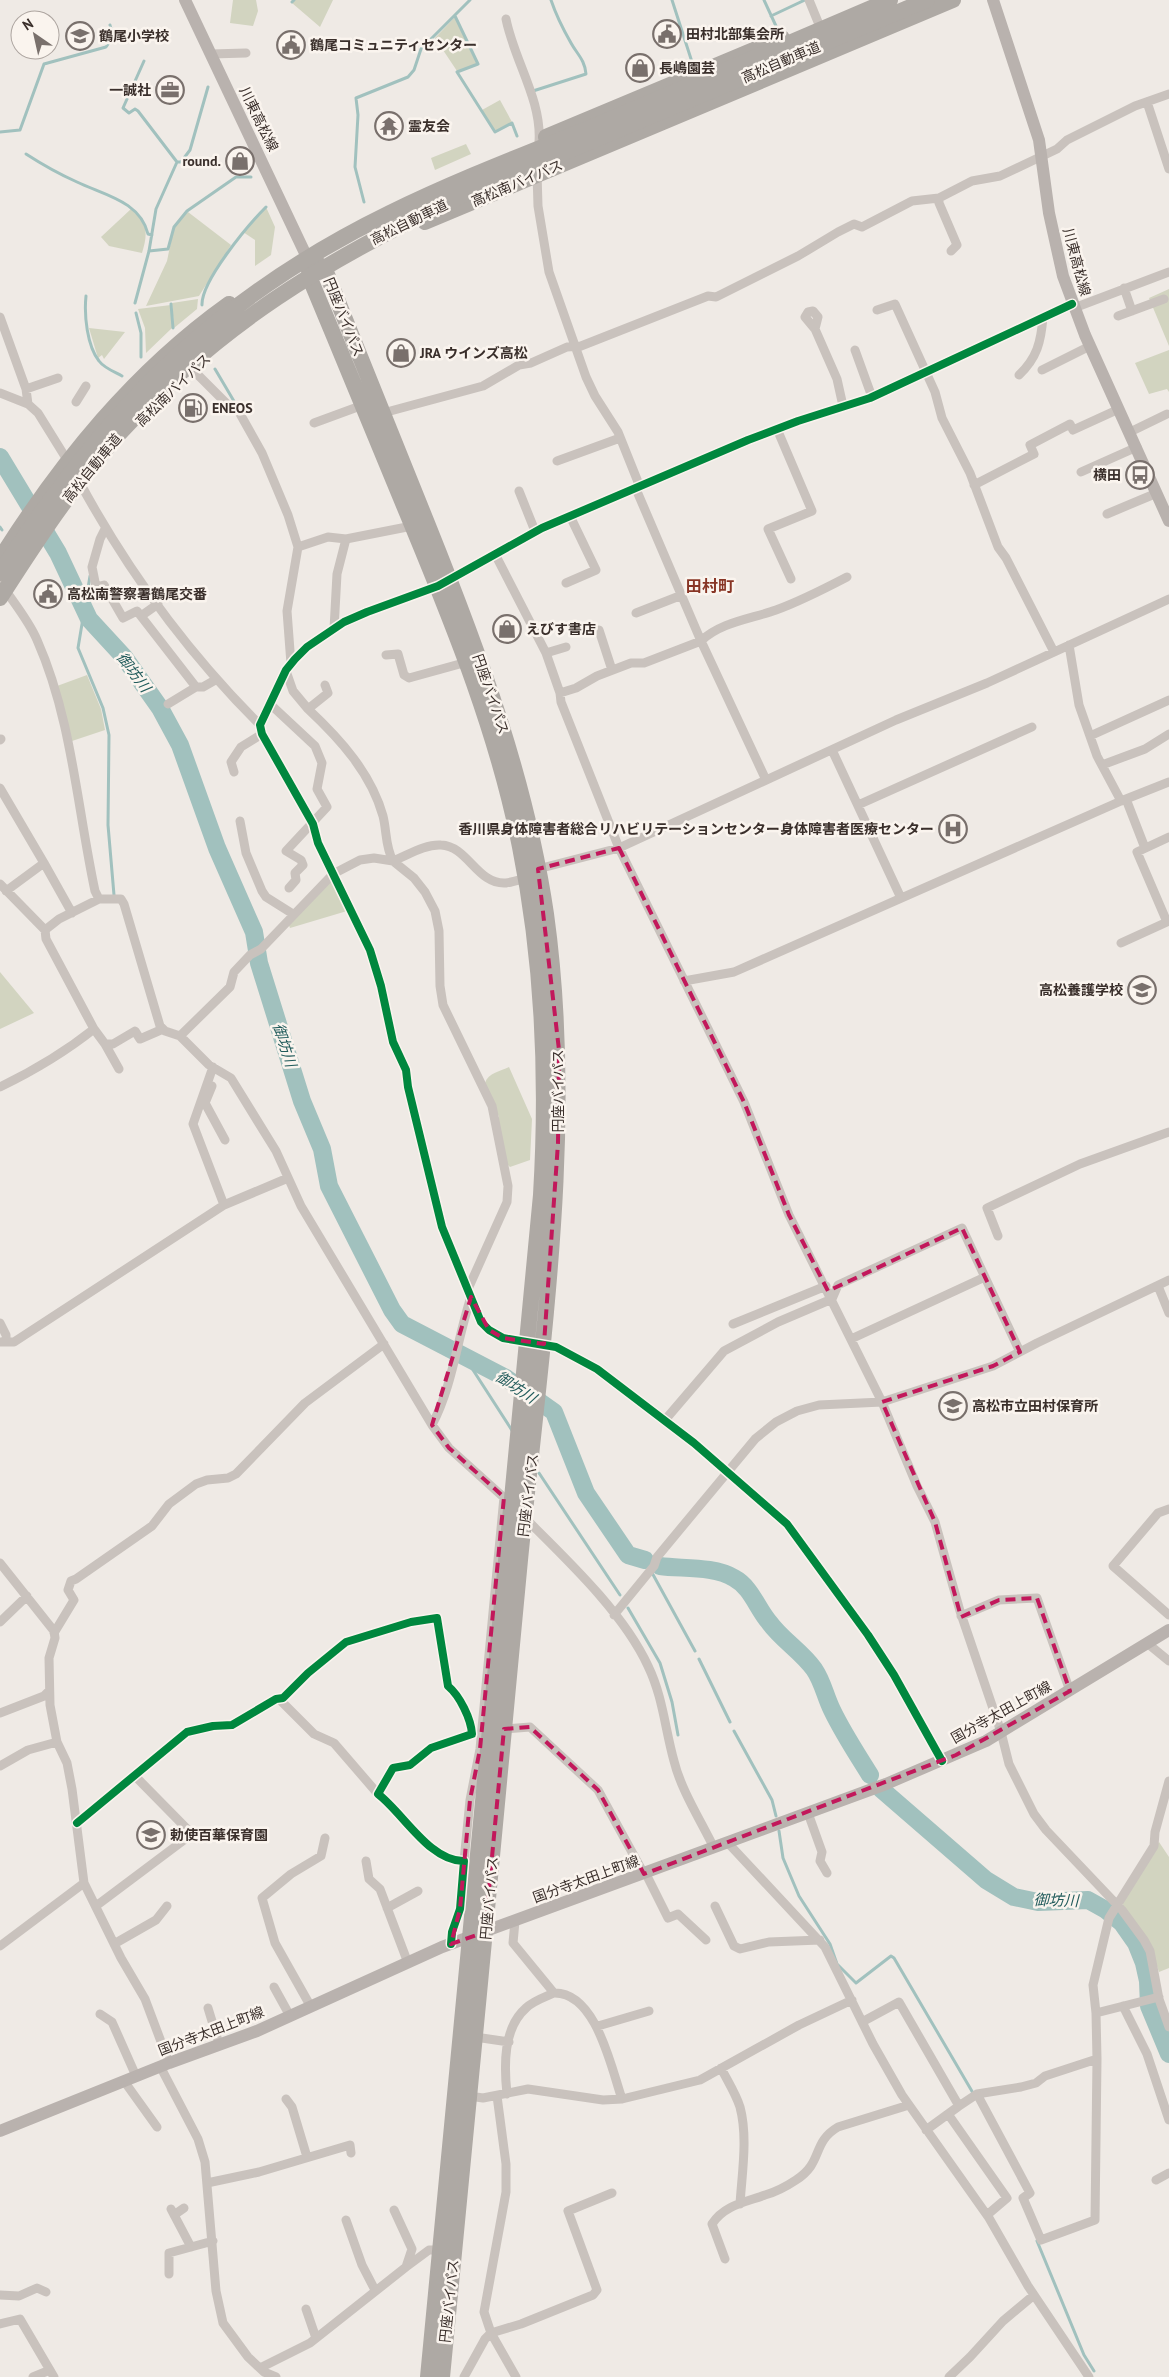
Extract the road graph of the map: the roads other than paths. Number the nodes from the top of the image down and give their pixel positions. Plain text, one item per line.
1 (185, 0) edge
2 (809, 0) edge
3 (871, 0) edge
4 (890, 0) edge
5 (927, 0) edge
6 (953, 0) edge
7 (993, 0) edge
8 (506, 19) dead end
9 (818, 22) junction
10 (246, 53) dead end
11 (211, 54) junction
12 (1169, 94) edge
13 (1147, 102) junction
14 (540, 140) junction
15 (1042, 157) junction
16 (1169, 168) edge
17 (537, 174) junction
18 (939, 198) junction
19 (304, 251) junction
20 (951, 251) dead end
21 (326, 272) junction
22 (1169, 272) edge
23 (311, 281) junction
24 (1124, 288) junction
25 (1164, 299) dead end
26 (1073, 306) junction
27 (877, 310) dead end
28 (1132, 311) junction
29 (1118, 316) dead end
30 (0, 317) edge
31 (1043, 318) junction
32 (815, 329) dead end
33 (575, 346) junction
34 (1090, 346) junction
35 (855, 350) dead end
36 (192, 370) junction
37 (1042, 370) dead end
38 (926, 372) junction
39 (1019, 375) dead end
40 (58, 378) dead end
41 (86, 386) dead end
42 (26, 389) junction
43 (0, 393) edge
44 (872, 397) junction
45 (76, 402) dead end
46 (28, 404) junction
47 (362, 405) junction
48 (843, 406) junction
49 (1119, 409) junction
50 (383, 413) junction
51 (1167, 414) dead end
52 (314, 423) dead end
53 (777, 428) junction
54 (1130, 432) junction
55 (620, 438) junction
56 (1137, 447) junction
57 (68, 461) junction
58 (557, 461) dead end
59 (1081, 472) dead end
60 (974, 485) junction
61 (82, 488) junction
62 (638, 488) junction
63 (519, 491) dead end
64 (1158, 494) junction
65 (1106, 514) dead end
66 (570, 516) junction
67 (1169, 521) edge
68 (412, 526) junction
69 (106, 529) junction
70 (535, 531) junction
71 (346, 540) junction
72 (298, 547) junction
73 (495, 554) junction
74 (0, 559) edge
75 (0, 573) edge
76 (847, 577) dead end
77 (791, 579) dead end
78 (444, 583) junction
79 (566, 583) dead end
80 (2, 595) edge
81 (682, 595) junction
82 (1169, 599) edge
83 (158, 604) junction
84 (636, 613) dead end
85 (141, 616) junction
86 (334, 628) junction
87 (600, 630) dead end
88 (701, 642) junction
89 (1069, 645) junction
90 (566, 647) dead end
91 (1054, 652) junction
92 (546, 653) junction
93 (386, 655) dead end
94 (467, 662) junction
95 (289, 668) junction
96 (612, 670) junction
97 (217, 678) junction
98 (325, 685) dead end
99 (196, 687) junction
100 (560, 692) junction
101 (1169, 700) edge
102 (168, 704) dead end
103 (270, 704) junction
104 (308, 709) junction
105 (1032, 727) dead end
106 (261, 729) junction
107 (1169, 734) edge
108 (1090, 736) junction
109 (832, 750) junction
110 (1102, 765) junction
111 (234, 772) dead end
112 (766, 780) junction
113 (1169, 782) edge
114 (0, 788) edge
115 (1124, 800) junction
116 (858, 805) junction
117 (240, 820) dead end
118 (313, 824) junction
119 (1169, 837) edge
120 (620, 848) junction
121 (1145, 848) junction
122 (393, 861) junction
123 (44, 863) junction
124 (529, 873) junction
125 (333, 874) junction
126 (3, 887) edge
127 (289, 888) dead end
128 (901, 898) junction
129 (100, 899) junction
130 (72, 913) junction
131 (293, 914) junction
132 (45, 930) junction
133 (1121, 943) dead end
134 (684, 981) junction
135 (94, 1029) junction
136 (163, 1029) junction
137 (180, 1036) junction
138 (105, 1044) junction
139 (119, 1068) dead end
140 (216, 1068) junction
141 (0, 1088) edge
142 (1169, 1132) edge
143 (225, 1140) dead end
144 (288, 1178) junction
145 (224, 1205) junction
146 (998, 1236) dead end
147 (985, 1277) junction
148 (1169, 1280) edge
149 (826, 1286) junction
150 (1158, 1286) junction
151 (470, 1293) junction
152 (832, 1299) junction
153 (1169, 1313) edge
154 (0, 1323) edge
155 (733, 1324) dead end
156 (851, 1339) junction
157 (3, 1342) edge
158 (527, 1342) junction
159 (384, 1344) junction
160 (544, 1344) junction
161 (1020, 1352) junction
162 (882, 1402) junction
163 (665, 1420) junction
164 (432, 1425) junction
165 (728, 1470) junction
166 (507, 1501) junction
167 (1169, 1509) edge
168 (525, 1519) junction
169 (0, 1564) edge
170 (27, 1596) junction
171 (614, 1615) junction
172 (1169, 1615) edge
173 (961, 1616) junction
174 (0, 1622) edge
175 (1169, 1630) edge
176 (54, 1633) junction
177 (1147, 1643) junction
178 (1169, 1661) edge
179 (50, 1691) junction
180 (1070, 1691) junction
181 (279, 1699) junction
182 (0, 1713) edge
183 (504, 1729) junction
184 (1001, 1732) junction
185 (57, 1742) junction
186 (942, 1761) junction
187 (0, 1766) edge
188 (135, 1776) junction
189 (1169, 1780) edge
190 (378, 1794) junction
191 (808, 1813) junction
192 (77, 1823) junction
193 (325, 1838) dead end
194 (728, 1843) junction
195 (714, 1848) junction
196 (366, 1861) dead end
197 (464, 1861) junction
198 (828, 1873) dead end
199 (645, 1874) junction
200 (84, 1883) junction
201 (418, 1890) dead end
202 (96, 1906) junction
203 (167, 1906) dead end
204 (715, 1906) dead end
205 (387, 1908) junction
206 (1113, 1911) junction
207 (515, 1921) junction
208 (486, 1932) junction
209 (470, 1937) junction
210 (706, 1940) dead end
211 (820, 1940) junction
212 (1, 1943) edge
213 (114, 1944) junction
214 (451, 1944) junction
215 (408, 1963) junction
216 (274, 1987) dead end
217 (554, 1993) junction
218 (1151, 1999) junction
219 (852, 2000) junction
220 (1122, 2006) junction
221 (310, 2007) junction
222 (208, 2008) dead end
223 (1166, 2009) edge
224 (649, 2011) dead end
225 (1096, 2013) junction
226 (100, 2014) dead end
227 (290, 2016) junction
228 (862, 2022) junction
229 (598, 2026) junction
230 (1169, 2027) edge
231 (475, 2036) junction
232 (509, 2042) junction
233 (219, 2044) junction
234 (1097, 2059) junction
235 (164, 2064) junction
236 (721, 2068) junction
237 (130, 2078) junction
238 (977, 2094) junction
239 (502, 2095) junction
240 (469, 2096) junction
241 (622, 2098) junction
242 (286, 2099) dead end
243 (909, 2105) junction
244 (958, 2106) junction
245 (948, 2114) junction
246 (1169, 2120) edge
247 (157, 2127) dead end
248 (926, 2130) junction
249 (0, 2131) edge
250 (351, 2153) dead end
251 (307, 2157) junction
252 (1169, 2172) edge
253 (1156, 2180) dead end
254 (208, 2183) junction
255 (612, 2193) dead end
256 (740, 2204) junction
257 (184, 2208) dead end
258 (394, 2210) dead end
259 (986, 2215) junction
260 (346, 2220) dead end
261 (213, 2242) junction
262 (190, 2247) junction
263 (440, 2250) junction
264 (725, 2259) dead end
265 (406, 2267) junction
266 (169, 2274) dead end
267 (375, 2290) junction
268 (46, 2292) dead end
269 (0, 2295) edge
270 (1034, 2295) junction
271 (306, 2309) dead end
272 (0, 2324) edge
273 (491, 2333) junction
274 (316, 2338) junction
275 (260, 2368) junction
276 (52, 2373) edge
277 (33, 2377) edge
278 (276, 2377) edge
279 (428, 2377) edge
280 (442, 2377) edge
281 (464, 2377) edge
282 (516, 2377) edge
283 (949, 2377) edge
284 (1089, 2377) edge

1 - 11 main road, 川東高松線
2 - 9 street
3 - 9 highway, 高松南バイパス
4 - 75 highway, 高松自動車道, bridge
5 - 80 highway, 高松自動車道, bridge
6 - 17 highway, 高松南バイパス
7 - 15 main road, 川東高松線
8 - 14 street
9 - 14 highway, 高松南バイパス
10 - 11 street
11 - 19 main road, 川東高松線
12 - 13 street
13 - 15 street
13 - 16 street
14 - 17 street
14 - 19 highway, 高松南バイパス
15 - 18 street
15 - 26 main road, 川東高松線
17 - 21 highway, 高松南バイパス
17 - 33 street
18 - 20 street
18 - 33 street
19 - 21 highway, 円座バイパス
19 - 23 highway, 円座バイパス
19 - 57 highway, 高松南バイパス
21 - 23 highway, 高松南バイパス
21 - 50 highway, 円座バイパス
22 - 24 street
23 - 36 highway, 高松南バイパス
23 - 47 highway, 円座バイパス
24 - 26 street
24 - 28 street
25 - 28 street
26 - 31 street
26 - 34 main road, 川東高松線
27 - 38 street
28 - 29 street
30 - 42 street
31 - 38 street
31 - 39 street
32 - 48 street
33 - 50 street
33 - 55 street
34 - 37 street
34 - 49 main road, 川東高松線
35 - 44 street
36 - 61 highway, 高松南バイパス
36 - 72 street
38 - 44 street
38 - 60 street
40 - 42 street
41 - 45 street
42 - 46 street
43 - 46 street
44 - 48 street
46 - 57 street
47 - 52 street
47 - 68 highway, 円座バイパス
48 - 53 street
49 - 54 main road, 川東高松線
49 - 60 street
50 - 78 highway, 円座バイパス
51 - 54 street
53 - 62 street
53 - 77 street
54 - 56 main road, 川東高松線
55 - 58 street
55 - 62 street
56 - 59 street
56 - 64 main road, 川東高松線
57 - 61 street
57 - 74 highway, 高松南バイパス
60 - 91 street
61 - 69 street
61 - 80 highway, 高松南バイパス
62 - 66 street
62 - 81 street
63 - 70 street
64 - 65 street
64 - 67 main road, 川東高松線
66 - 70 street
66 - 79 street
68 - 71 street
68 - 78 highway, 円座バイパス
69 - 83 street
69 - 85 street
70 - 73 street
71 - 72 street
71 - 86 street
72 - 95 street
73 - 78 street
73 - 92 street
76 - 88 street
78 - 86 street
78 - 94 highway, 円座バイパス
78 - 124 highway, 円座バイパス
80 - 129 street
81 - 84 street
81 - 88 street
82 - 89 street
83 - 85 street
83 - 97 street
85 - 99 street
86 - 95 street
87 - 96 street
88 - 96 street
88 - 112 street
89 - 91 street
89 - 108 street
90 - 92 street
91 - 109 street
92 - 100 street
93 - 94 street
94 - 124 highway, 円座バイパス
95 - 103 street
95 - 104 street
96 - 100 street
97 - 99 street
97 - 106 street
98 - 104 street
99 - 102 street
100 - 120 street
101 - 108 street
103 - 106 street
103 - 118 street
104 - 122 street
105 - 116 street
106 - 111 street
106 - 118 street
107 - 110 street
108 - 110 street
109 - 112 street
109 - 116 street
110 - 115 street
112 - 120 street
113 - 115 street
114 - 123 street
115 - 121 street
115 - 128 street
116 - 128 street
117 - 131 street
118 - 125 street
118 - 127 street
119 - 121 street
120 - 124 street
120 - 134 street
121 - 133 street
122 - 124 street
122 - 125 street
122 - 151 street
123 - 126 street
123 - 130 street
124 - 158 highway, 円座バイパス
124 - 160 highway, 円座バイパス
125 - 131 street
125 - 151 street
126 - 132 street
128 - 134 street
129 - 130 street
129 - 136 street
130 - 132 street
131 - 137 street
132 - 135 street
134 - 149 street
135 - 138 street
135 - 141 street
136 - 137 street
136 - 138 street
137 - 140 street
138 - 139 street
140 - 143 street
140 - 144 street
140 - 145 street
142 - 146 street
144 - 145 street
144 - 159 street
145 - 157 street
147 - 152 street
147 - 156 street
147 - 161 street
148 - 150 street
149 - 152 street
149 - 155 street
150 - 153 street
150 - 161 street
151 - 158 street
151 - 164 street
152 - 156 street
152 - 163 street
154 - 157 street
156 - 162 street
158 - 160 street
158 - 166 highway, 円座バイパス
159 - 164 street
159 - 176 street
160 - 163 street
160 - 168 highway, 円座バイパス
161 - 162 street
162 - 165 street
162 - 173 street
163 - 165 street
164 - 166 street
165 - 171 street
165 - 186 street
166 - 168 street
166 - 197 street
166 - 209 highway, 円座バイパス
167 - 172 street
168 - 171 street
168 - 183 highway, 円座バイパス
169 - 170 street
170 - 174 street
170 - 176 street
171 - 195 street
173 - 180 street
173 - 184 street
175 - 177 main road, 国分寺太田上町線
176 - 179 street
177 - 178 street
177 - 180 main road, 国分寺太田上町線
179 - 182 street
179 - 185 street
180 - 184 main road, 国分寺太田上町線
181 - 188 street
181 - 190 street
181 - 190 street
183 - 199 street
183 - 208 highway, 円座バイパス
184 - 186 main road, 国分寺太田上町線
184 - 206 street
185 - 187 street
185 - 192 street
186 - 191 main road, 国分寺太田上町線
188 - 192 street
188 - 202 street
189 - 206 street
190 - 197 street
191 - 194 main road, 国分寺太田上町線
191 - 198 street
192 - 200 street
193 - 221 street
194 - 195 main road, 国分寺太田上町線
194 - 211 street
195 - 199 main road, 国分寺太田上町線
196 - 205 street
197 - 214 street
199 - 207 main road, 国分寺太田上町線
199 - 210 street
200 - 202 street
200 - 212 street
201 - 205 street
202 - 213 street
203 - 213 street
204 - 211 street
205 - 215 street
206 - 218 street
206 - 225 street
207 - 208 main road, 国分寺太田上町線
207 - 217 street
208 - 209 main road, 国分寺太田上町線
208 - 231 highway, 円座バイパス
209 - 214 main road, 国分寺太田上町線
209 - 263 highway, 円座バイパス
211 - 219 street
213 - 235 street
214 - 215 main road, 国分寺太田上町線
215 - 221 main road, 国分寺太田上町線
216 - 227 street
217 - 229 street
217 - 232 street
218 - 220 street
218 - 223 street
219 - 228 street
219 - 236 street
220 - 225 street
220 - 246 street
221 - 227 main road, 国分寺太田上町線
222 - 233 street
223 - 230 street
224 - 229 street
225 - 234 street
226 - 237 street
227 - 233 main road, 国分寺太田上町線
228 - 243 street
228 - 244 street
229 - 241 street
231 - 232 street
231 - 240 highway, 円座バイパス
232 - 239 street
233 - 235 main road, 国分寺太田上町線
234 - 238 street
234 - 238 street
235 - 237 main road, 国分寺太田上町線
235 - 254 street
236 - 241 street
236 - 256 street
237 - 247 street
237 - 249 main road, 国分寺太田上町線
238 - 244 street
239 - 240 street
239 - 241 street
239 - 273 street
240 - 280 highway, 円座バイパス
242 - 251 street
243 - 248 street
243 - 256 street
244 - 245 street
245 - 248 street
245 - 259 street
248 - 259 street
250 - 251 street
251 - 254 street
252 - 253 street
254 - 261 street
255 - 273 street
256 - 264 street
257 - 262 street
258 - 265 street
259 - 270 street
260 - 267 street
261 - 262 street
261 - 275 street
262 - 266 street
263 - 265 street
263 - 279 highway, 円座バイパス
265 - 267 street
267 - 274 street
268 - 269 street
270 - 283 street
270 - 284 street
271 - 274 street
272 - 276 street
273 - 281 street
273 - 282 street
274 - 275 street
275 - 278 street
276 - 277 street

